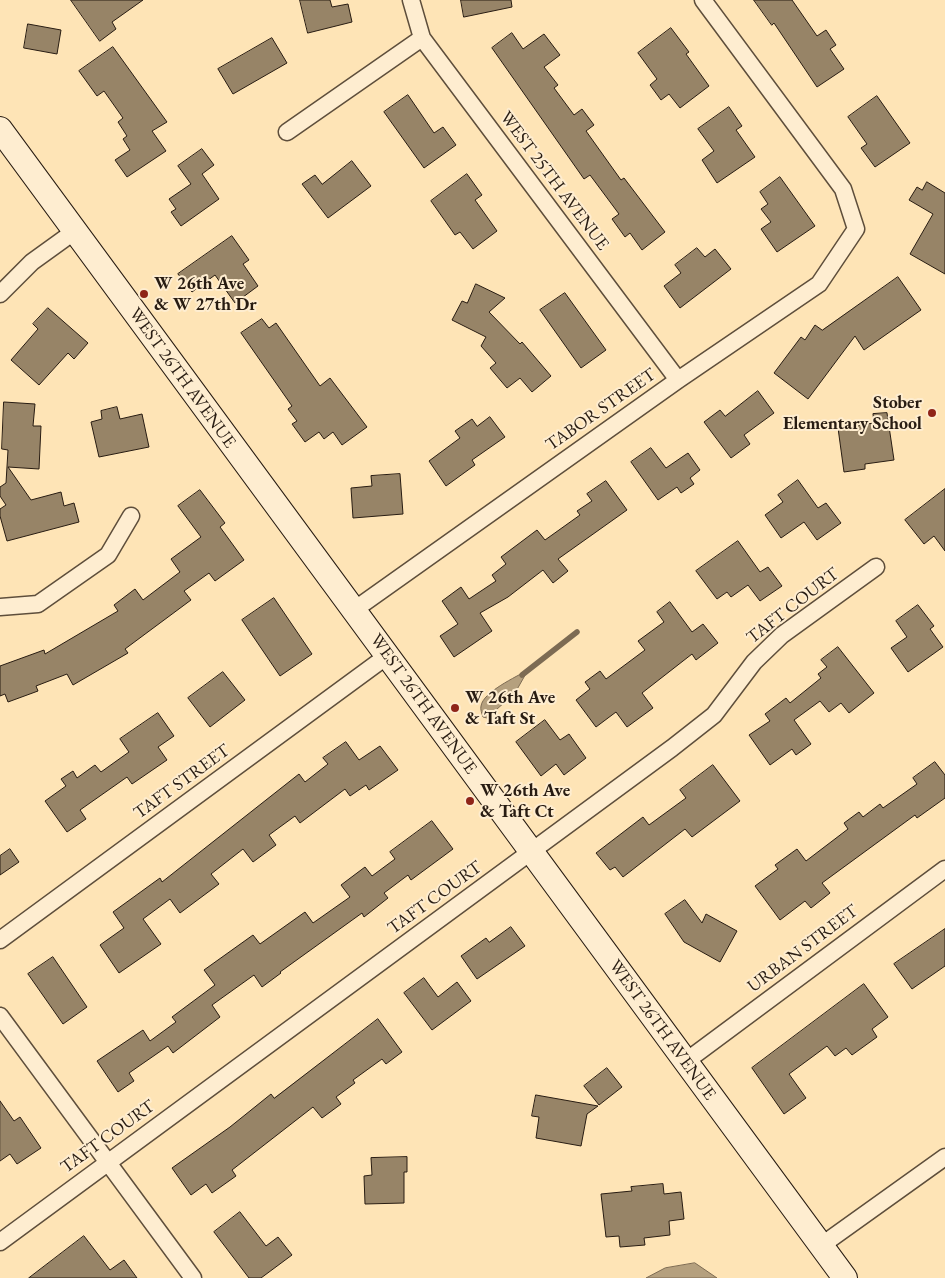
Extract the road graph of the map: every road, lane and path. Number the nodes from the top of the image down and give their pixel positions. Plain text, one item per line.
1 (411, 0) edge
2 (703, 0) edge
3 (422, 38) junction
4 (0, 129) edge
5 (287, 132) dead end
6 (75, 232) junction
7 (0, 294) edge
8 (678, 380) junction
9 (131, 516) dead end
10 (876, 567) dead end
11 (0, 607) edge
12 (354, 610) junction
13 (387, 656) junction
14 (532, 851) junction
15 (945, 869) edge
16 (0, 940) edge
17 (0, 1016) edge
18 (685, 1062) junction
19 (945, 1157) edge
20 (109, 1161) junction
21 (0, 1242) edge
22 (822, 1246) junction
23 (193, 1278) edge
24 (845, 1278) edge

1 - 3 street, WEST 25TH AVENUE
2 - 8 street, TABOR STREET
3 - 5 street
3 - 8 street, WEST 25TH AVENUE
4 - 6 street, WEST 26TH AVENUE
6 - 7 street
6 - 12 street, WEST 26TH AVENUE
8 - 12 street, TABOR STREET
9 - 11 street
10 - 14 street, TAFT COURT
12 - 13 street, WEST 26TH AVENUE
13 - 14 street, WEST 26TH AVENUE
13 - 16 street, TAFT STREET
14 - 18 street, WEST 26TH AVENUE
14 - 20 street, TAFT COURT
15 - 18 street, URBAN STREET
17 - 20 street
18 - 22 street, WEST 26TH AVENUE
19 - 22 street
20 - 21 street, TAFT COURT
20 - 23 street
22 - 24 street, WEST 26TH AVENUE

